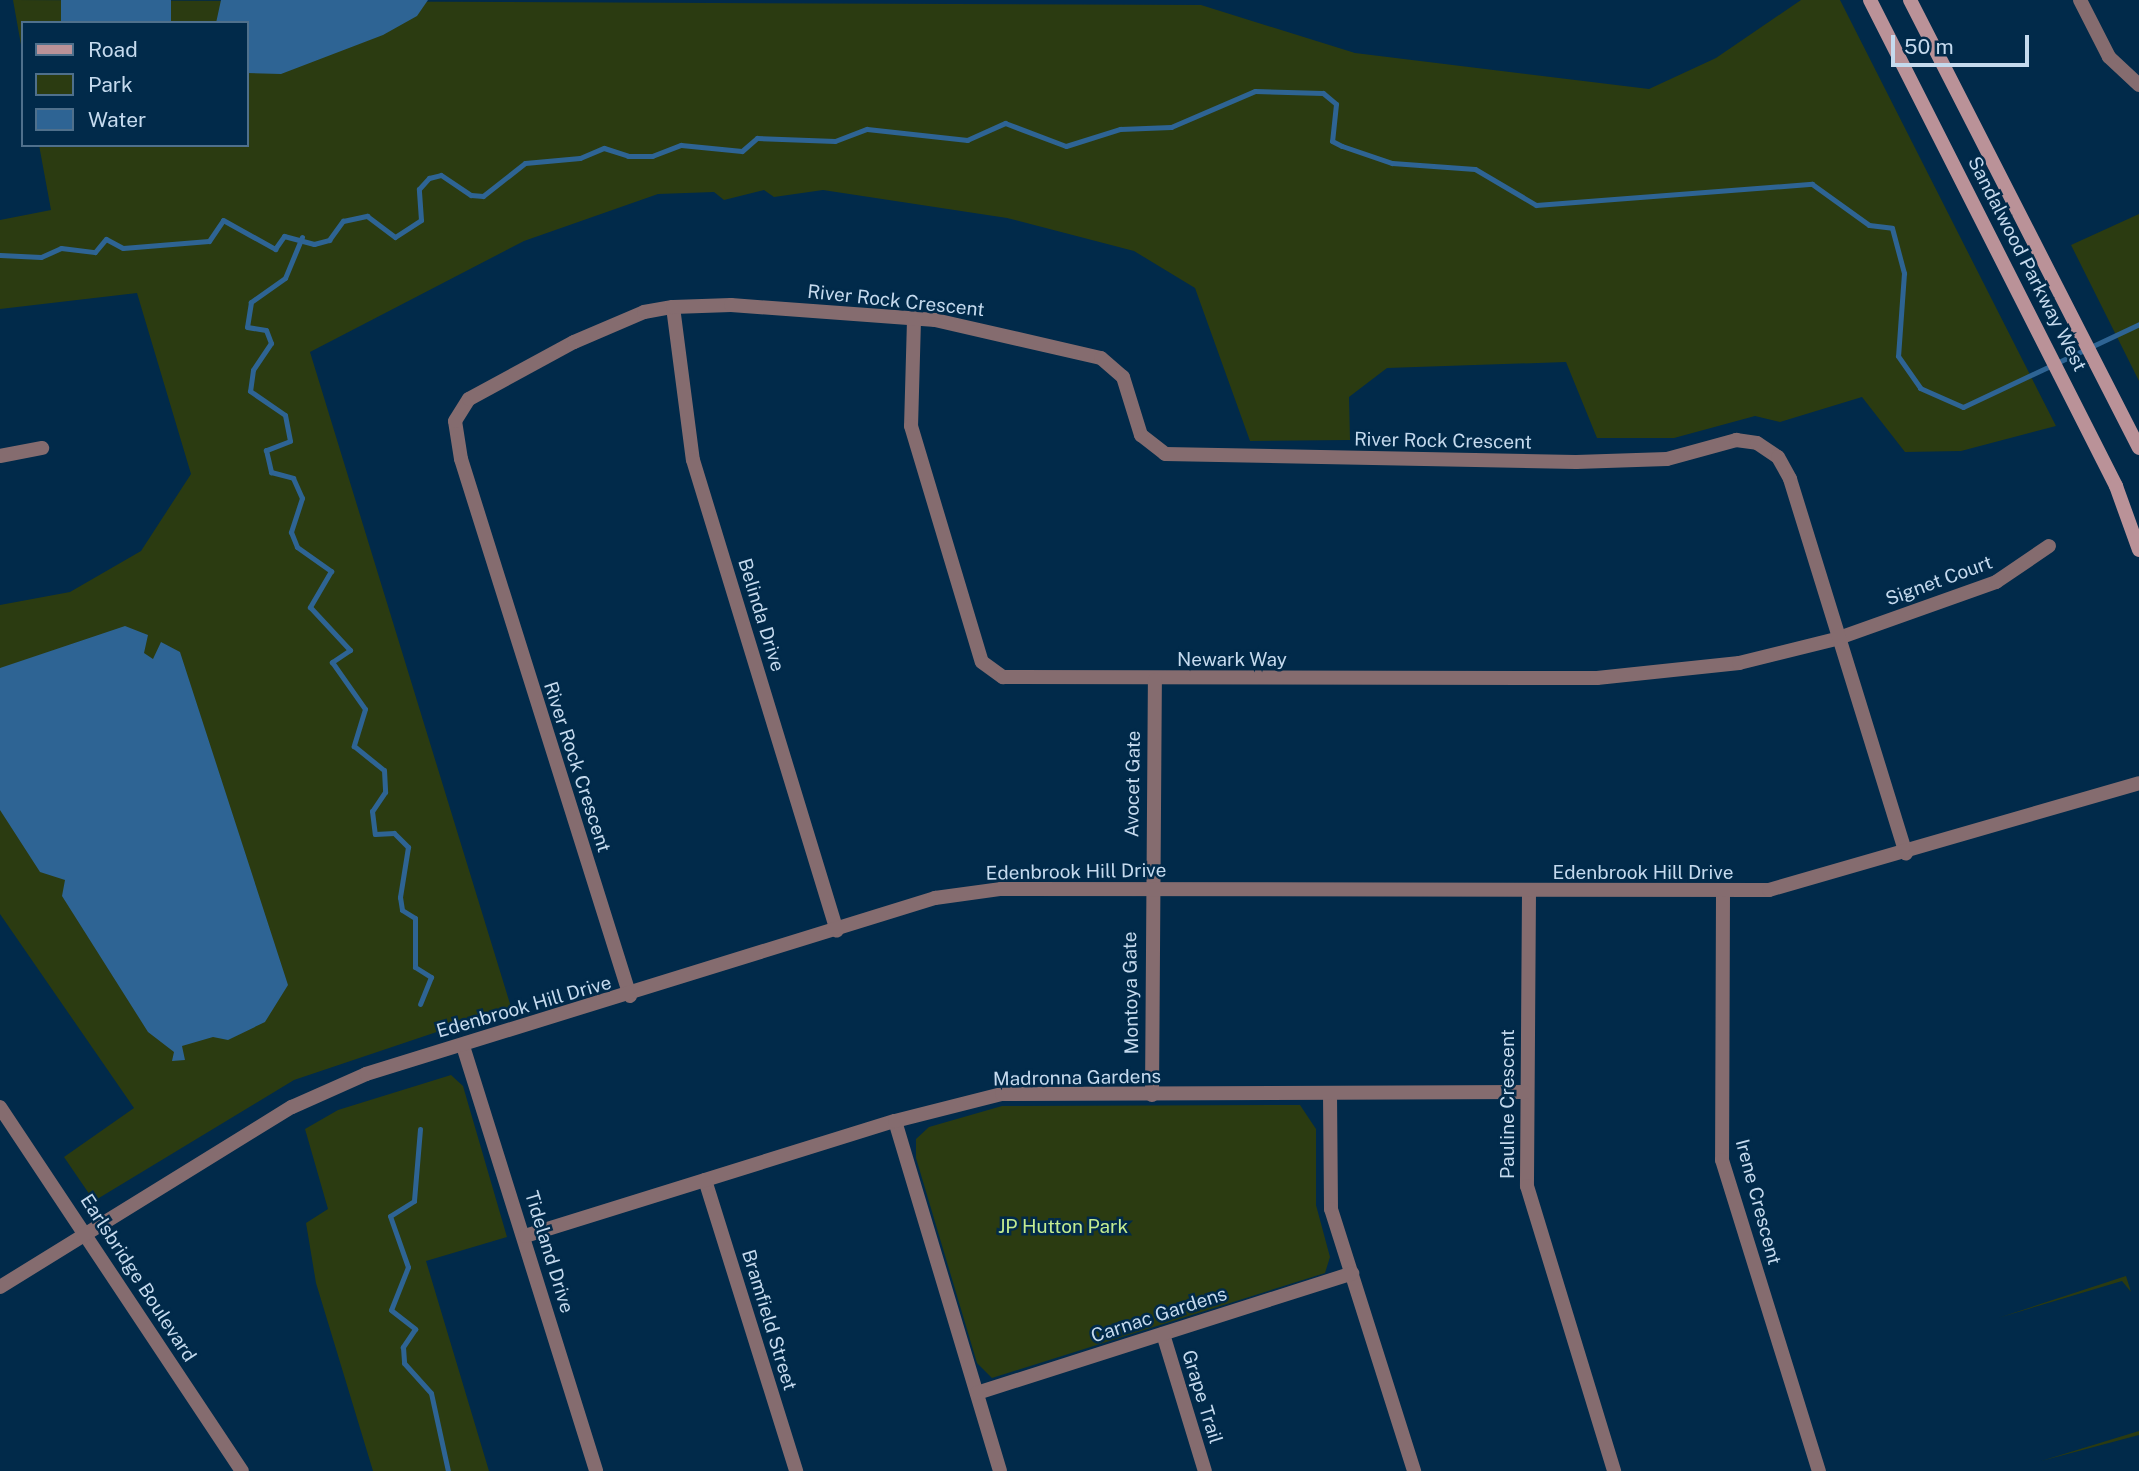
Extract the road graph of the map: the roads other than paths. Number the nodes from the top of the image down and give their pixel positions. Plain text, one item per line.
1 (1870, 0) edge
2 (1910, 0) edge
3 (2080, 0) edge
4 (2139, 85) edge
5 (673, 307) junction
6 (914, 320) junction
7 (42, 448) dead end
8 (2139, 448) edge
9 (0, 456) edge
10 (2049, 546) dead end
11 (2139, 550) edge
12 (1836, 639) junction
13 (1155, 680) junction
14 (2139, 783) edge
15 (1906, 853) junction
16 (1150, 890) junction
17 (1529, 892) junction
18 (1723, 892) junction
19 (837, 930) junction
20 (630, 996) junction
21 (463, 1046) junction
22 (1525, 1092) junction
23 (1330, 1094) junction
24 (1152, 1095) junction
25 (0, 1107) edge
26 (895, 1121) junction
27 (705, 1180) junction
28 (87, 1234) junction
29 (524, 1236) junction
30 (1352, 1273) junction
31 (0, 1287) edge
32 (1163, 1334) junction
33 (977, 1393) junction
34 (242, 1471) edge
35 (596, 1471) edge
36 (796, 1471) edge
37 (1000, 1471) edge
38 (1205, 1471) edge
39 (1414, 1471) edge
40 (1614, 1471) edge
41 (1819, 1471) edge

1 - 11 main road, Sandalwood Parkway West
2 - 8 main road, Sandalwood Parkway West
3 - 4 street
5 - 6 street, River Rock Crescent
5 - 19 street, Belinda Drive
5 - 20 street, River Rock Crescent
6 - 12 street, River Rock Crescent
6 - 13 street, Newark Way
7 - 9 street
10 - 12 street, Signet Court
12 - 13 street, Newark Way
12 - 15 street, River Rock Crescent
13 - 16 street, Avocet Gate
14 - 15 street, Edenbrook Hill Drive
15 - 18 street, Edenbrook Hill Drive
16 - 17 street, Edenbrook Hill Drive
16 - 19 street, Edenbrook Hill Drive
16 - 24 street, Montoya Gate
17 - 18 street, Edenbrook Hill Drive
17 - 22 street, Pauline Crescent
18 - 41 street, Irene Crescent
19 - 20 street, Edenbrook Hill Drive
20 - 21 street, Edenbrook Hill Drive
21 - 28 street, Edenbrook Hill Drive
21 - 29 street, Tideland Drive
22 - 23 street, Madronna Gardens
22 - 40 street, Pauline Crescent
23 - 24 street, Madronna Gardens
23 - 30 street
24 - 26 street, Madronna Gardens
25 - 28 street, Earlsbridge Boulevard
26 - 27 street, Madronna Gardens
26 - 33 street
27 - 29 street, Madronna Gardens
27 - 36 street, Bramfield Street
28 - 31 street, Edenbrook Hill Drive
28 - 34 street, Earlsbridge Boulevard
29 - 35 street, Tideland Drive
30 - 32 street, Carnac Gardens
30 - 39 street
32 - 33 street, Carnac Gardens
32 - 38 street, Grape Trail
33 - 37 street

